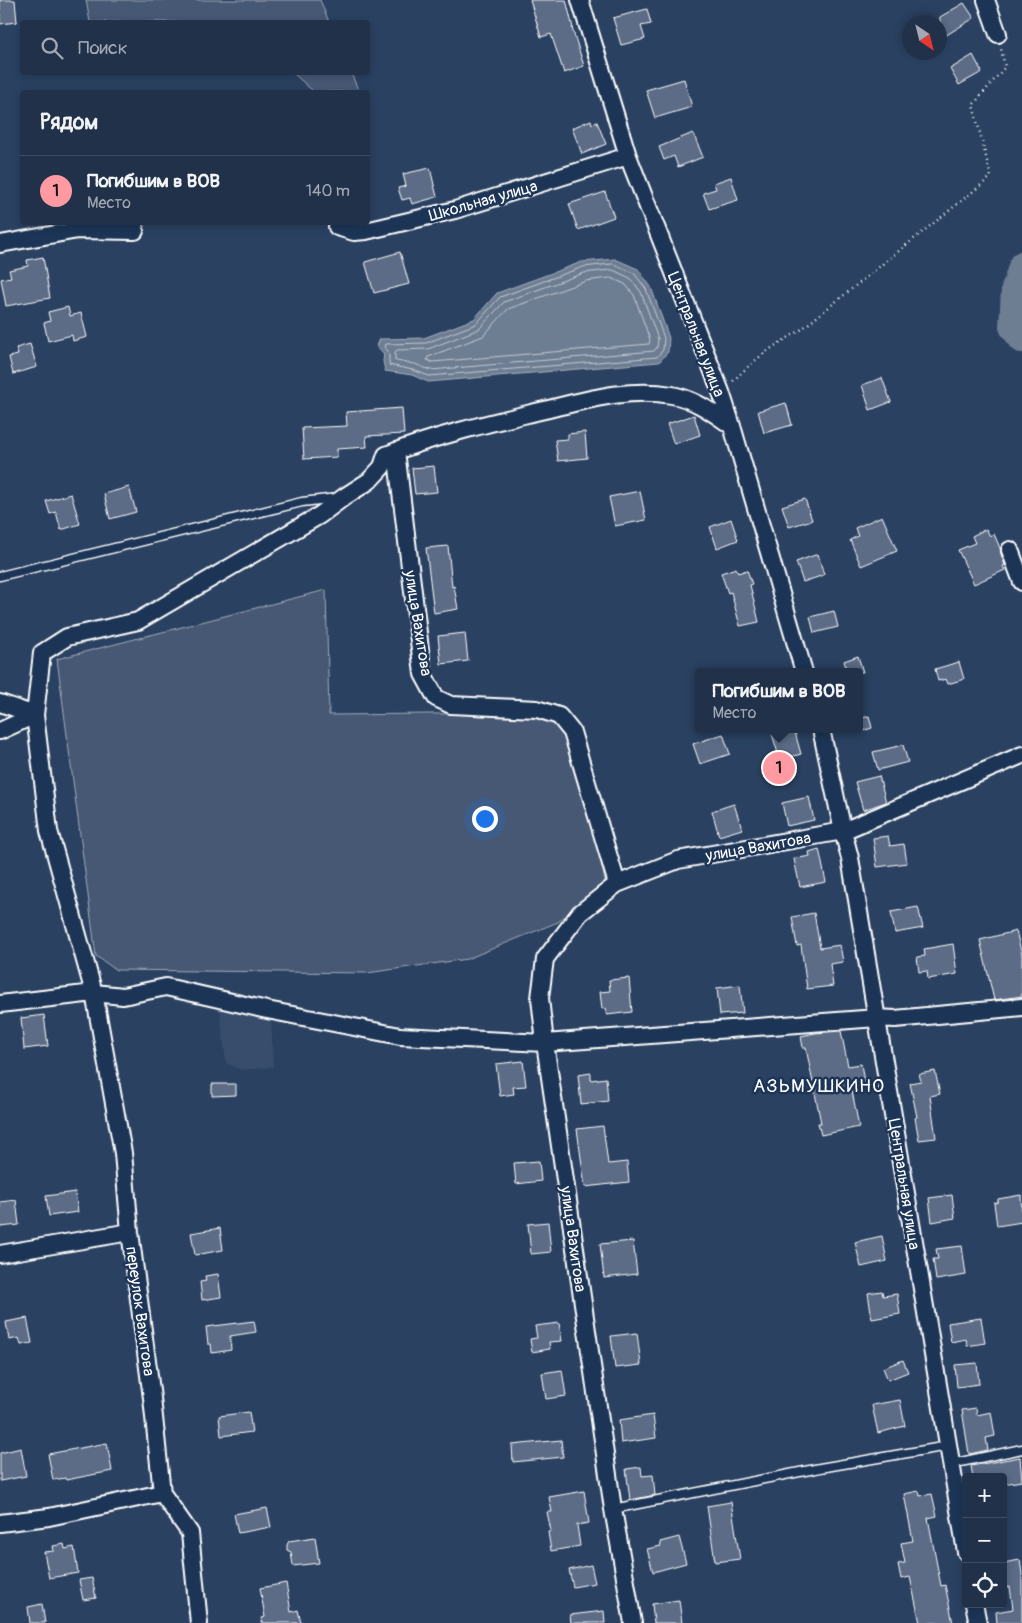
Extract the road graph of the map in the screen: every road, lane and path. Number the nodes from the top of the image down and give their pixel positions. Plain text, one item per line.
1 (580, 0) edge
2 (986, 0) edge
3 (998, 34) joint
4 (628, 156) junction
5 (134, 225) edge
6 (337, 226) dead end
7 (0, 244) edge
8 (721, 392) junction
9 (694, 401) junction
10 (732, 426) junction
11 (396, 451) junction
12 (344, 497) junction
13 (1010, 550) dead end
14 (0, 576) edge
15 (1022, 582) edge
16 (803, 668) edge
17 (0, 703) edge
18 (35, 715) junction
19 (0, 731) edge
20 (822, 733) edge
21 (1022, 755) edge
22 (843, 832) junction
23 (617, 884) junction
24 (94, 993) junction
25 (0, 1004) edge
26 (1022, 1007) edge
27 (877, 1018) junction
28 (545, 1043) junction
29 (130, 1232) junction
30 (0, 1254) edge
31 (948, 1446) junction
32 (1022, 1449) edge
33 (951, 1464) junction
34 (162, 1493) junction
35 (613, 1509) junction
36 (0, 1523) edge
37 (962, 1529) edge
38 (975, 1608) edge
39 (199, 1623) edge
40 (633, 1623) edge
41 (978, 1623) edge

1 - 4 street, Центральная улица
2 - 3 street
3 - 8 path
4 - 6 street, Школьная улица
4 - 8 street, Центральная улица
5 - 7 street
8 - 9 street
8 - 10 street, Центральная улица
9 - 10 street
9 - 11 street
10 - 16 street, Центральная улица
11 - 12 street
11 - 23 street, улица Вахитова
12 - 14 lane
12 - 18 street, переулок Вахитова
13 - 15 street
17 - 18 street
18 - 19 street
18 - 24 street, переулок Вахитова
20 - 22 street, Центральная улица
21 - 22 street, улица Вахитова
22 - 23 street, улица Вахитова
22 - 27 street, Центральная улица
23 - 28 street, улица Вахитова
24 - 25 street
24 - 28 street
24 - 29 street, переулок Вахитова
26 - 27 street
27 - 28 street
27 - 31 street, Центральная улица
28 - 35 street, улица Вахитова
29 - 30 street
29 - 34 street, переулок Вахитова
31 - 33 street, Центральная улица
31 - 35 lane
32 - 33 lane
33 - 37 street, Центральная улица
34 - 36 street
34 - 39 street, переулок Вахитова
35 - 40 street, улица Вахитова
38 - 41 street

